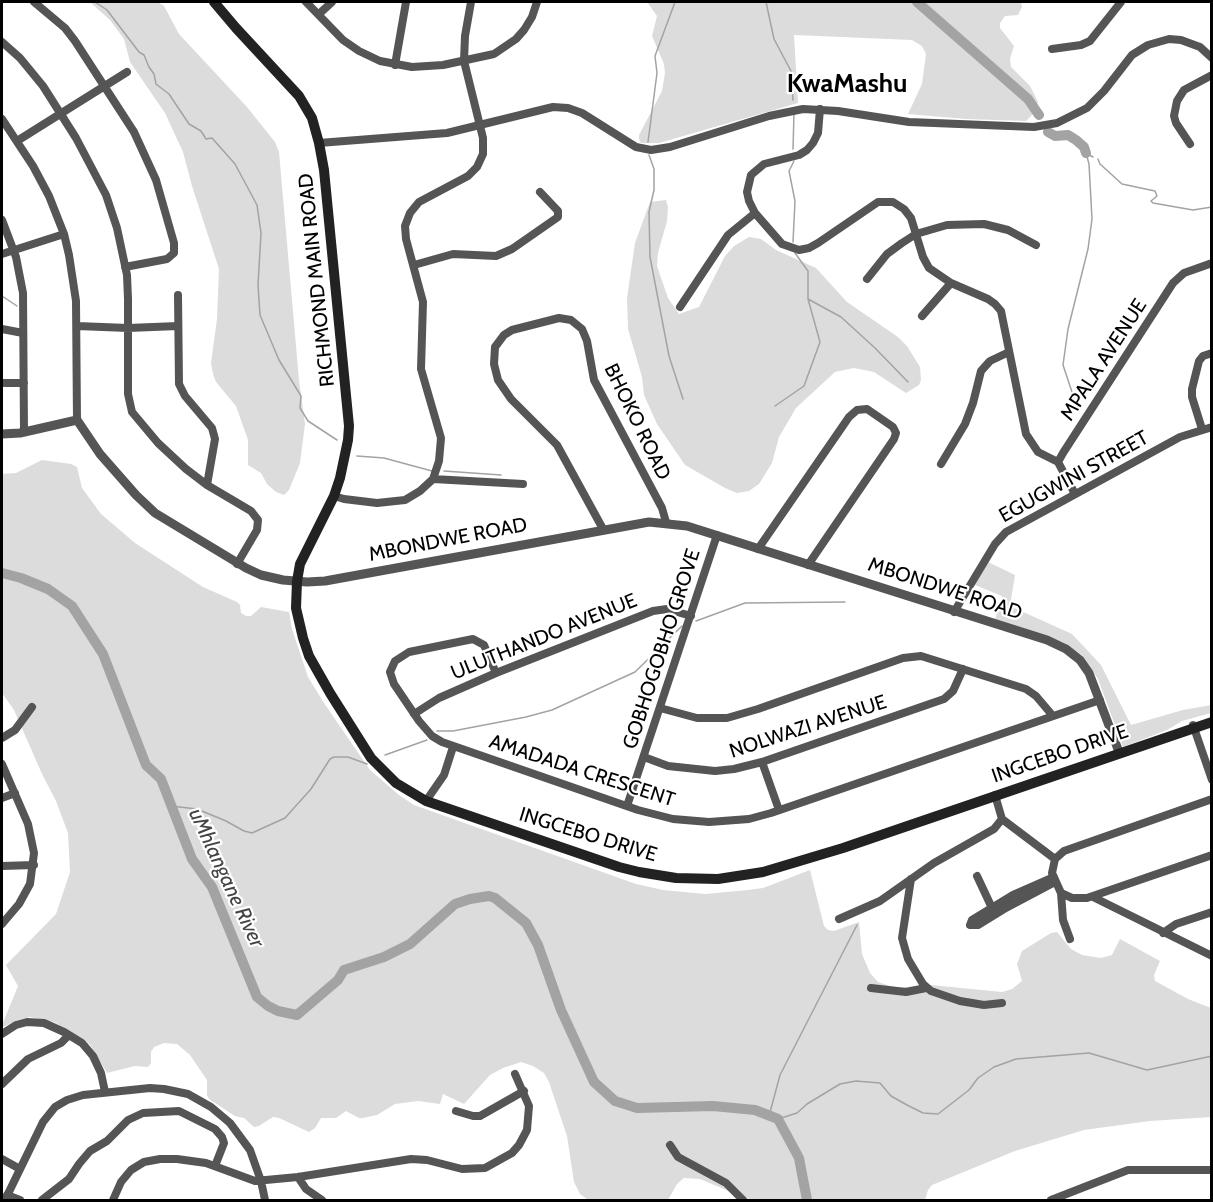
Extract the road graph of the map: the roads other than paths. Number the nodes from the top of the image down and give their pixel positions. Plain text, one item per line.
1 (34, 2) edge
2 (214, 2) edge
3 (306, 2) edge
4 (333, 2) edge
5 (406, 2) edge
6 (471, 2) edge
7 (537, 2) edge
8 (1121, 2) edge
9 (319, 14) junction
10 (2, 42) edge
11 (1052, 49) dead end
12 (1212, 58) edge
13 (465, 61) junction
14 (395, 65) junction
15 (127, 72) dead end
16 (1212, 75) edge
17 (105, 86) junction
18 (820, 109) junction
19 (61, 114) junction
20 (2, 119) edge
21 (480, 126) junction
22 (17, 141) junction
23 (319, 143) junction
24 (1190, 144) dead end
25 (540, 192) dead end
26 (755, 213) junction
27 (2, 220) edge
28 (64, 234) junction
29 (916, 234) junction
30 (1036, 245) dead end
31 (14, 250) junction
32 (2, 254) edge
33 (1212, 263) edge
34 (414, 265) junction
35 (125, 267) junction
36 (867, 279) dead end
37 (951, 283) junction
38 (178, 295) dead end
39 (680, 307) dead end
40 (922, 316) dead end
41 (77, 326) junction
42 (178, 326) junction
43 (128, 328) junction
44 (2, 329) edge
45 (23, 333) junction
46 (1009, 352) junction
47 (1212, 353) edge
48 (2, 383) edge
49 (24, 383) junction
50 (77, 420) junction
51 (1212, 427) edge
52 (1202, 429) junction
53 (24, 432) junction
54 (2, 434) edge
55 (1058, 462) junction
56 (941, 464) dead end
57 (433, 479) junction
58 (523, 484) dead end
59 (207, 485) junction
60 (1075, 494) junction
61 (334, 496) junction
62 (666, 522) junction
63 (603, 530) junction
64 (717, 535) junction
65 (758, 549) junction
66 (237, 564) junction
67 (808, 565) junction
68 (297, 581) junction
69 (954, 612) junction
70 (691, 616) junction
71 (963, 669) junction
72 (496, 673) junction
73 (1100, 700) junction
74 (32, 707) dead end
75 (660, 708) junction
76 (414, 714) junction
77 (1053, 716) junction
78 (1212, 717) edge
79 (1212, 722) edge
80 (1193, 726) junction
81 (2, 738) edge
82 (453, 747) junction
83 (1119, 752) junction
84 (644, 757) junction
85 (762, 762) junction
86 (2, 764) edge
87 (1212, 780) edge
88 (15, 793) junction
89 (995, 795) junction
90 (2, 798) edge
91 (1212, 800) edge
92 (426, 801) junction
93 (627, 806) junction
94 (779, 810) junction
95 (1002, 819) junction
96 (1212, 855) edge
97 (1055, 859) junction
98 (34, 865) junction
99 (2, 866) edge
100 (977, 876) dead end
101 (911, 879) junction
102 (1054, 880) junction
103 (1061, 893) junction
104 (1093, 897) junction
105 (1212, 912) edge
106 (839, 919) dead end
107 (2, 924) edge
108 (1163, 933) junction
109 (1070, 939) dead end
110 (1212, 957) edge
111 (872, 988) dead end
112 (926, 988) junction
113 (1002, 1003) dead end
114 (2, 1034) edge
115 (69, 1035) junction
116 (515, 1074) dead end
117 (2, 1084) edge
118 (524, 1091) junction
119 (105, 1092) junction
120 (456, 1111) dead end
121 (670, 1145) dead end
122 (2, 1159) edge
123 (215, 1166) junction
124 (20, 1168) junction
125 (1212, 1170) edge
126 (298, 1177) junction
127 (261, 1181) junction
128 (6, 1198) edge
129 (20, 1200) edge
130 (42, 1200) edge
131 (113, 1200) edge
132 (265, 1200) edge
133 (322, 1200) edge
134 (743, 1200) edge
135 (1051, 1200) edge

1 - 17 street
2 - 23 main road, RICHMOND MAIN ROAD
3 - 9 street
4 - 9 street
5 - 14 street
6 - 13 street
7 - 13 street
8 - 11 street
9 - 14 street
10 - 19 street
12 - 18 street
13 - 14 street
13 - 21 street
15 - 17 street
16 - 24 street
17 - 19 street
17 - 35 street
18 - 21 street
18 - 26 street
19 - 22 street
19 - 35 street
20 - 22 street
21 - 23 street
21 - 34 street
22 - 28 street
23 - 61 main road, RICHMOND MAIN ROAD
25 - 34 street
26 - 29 street
26 - 39 street
27 - 31 street
28 - 31 street
28 - 41 street
29 - 30 street
29 - 36 street
29 - 37 street
31 - 32 street
31 - 45 street
33 - 55 street, MPALA AVENUE
34 - 57 street
35 - 43 street
37 - 40 street
37 - 46 street
38 - 42 street
41 - 43 street
41 - 50 street
42 - 43 street
42 - 59 street
43 - 59 street
44 - 45 street
45 - 49 street
46 - 55 street
46 - 56 street
47 - 52 street
48 - 49 street
49 - 53 street
50 - 53 street
50 - 66 street, MBONDWE ROAD
51 - 52 street, EGUGWINI STREET
52 - 60 street, EGUGWINI STREET
53 - 54 street
55 - 60 street
57 - 58 street
57 - 61 street
59 - 66 street
60 - 69 street, EGUGWINI STREET
61 - 68 main road, RICHMOND MAIN ROAD
62 - 63 street, MBONDWE ROAD
62 - 63 street, BHOKO ROAD
62 - 64 street, MBONDWE ROAD
63 - 68 street, MBONDWE ROAD
64 - 65 street, MBONDWE ROAD
64 - 70 street, GOBHOGOBHO GROVE
65 - 67 street, MBONDWE ROAD
65 - 67 street
66 - 68 street, MBONDWE ROAD
67 - 69 street, MBONDWE ROAD
68 - 92 main road, INGCEBO DRIVE
69 - 73 street, MBONDWE ROAD
70 - 72 street, ULUTHANDO AVENUE
70 - 75 street, GOBHOGOBHO GROVE
71 - 75 street
71 - 77 street
71 - 85 street, NOLWAZI AVENUE
72 - 76 street, ULUTHANDO AVENUE
72 - 76 street, AMADADA CRESCENT
73 - 77 street, AMADADA CRESCENT
73 - 83 street, MBONDWE ROAD
74 - 81 street
75 - 84 street, GOBHOGOBHO GROVE
76 - 82 street, AMADADA CRESCENT
77 - 94 street, AMADADA CRESCENT
78 - 80 main road, INGCEBO DRIVE
79 - 80 main road, INGCEBO DRIVE
80 - 83 main road, INGCEBO DRIVE
80 - 87 street
82 - 92 street
82 - 93 street, AMADADA CRESCENT
83 - 89 main road, INGCEBO DRIVE
84 - 85 street, NOLWAZI AVENUE
84 - 93 street, GOBHOGOBHO GROVE
85 - 94 street
86 - 88 street
88 - 90 street
88 - 98 street
89 - 92 main road, INGCEBO DRIVE
89 - 95 street
91 - 97 street
93 - 94 street, AMADADA CRESCENT
95 - 97 street
95 - 101 street
96 - 104 street
97 - 102 street
98 - 99 street
98 - 107 street
100 - 102 street
101 - 106 street
101 - 112 street
102 - 103 street
103 - 104 street
103 - 109 street
104 - 108 street
105 - 108 street
108 - 110 street
111 - 112 street
112 - 113 street
114 - 115 street
115 - 117 street
115 - 119 street
116 - 118 street
118 - 120 street
118 - 126 street
119 - 124 street
119 - 127 street
121 - 134 street
122 - 124 street
123 - 127 street
123 - 130 street
123 - 131 street
124 - 128 street
125 - 135 street
126 - 127 street
126 - 133 street
127 - 132 street
128 - 129 street

